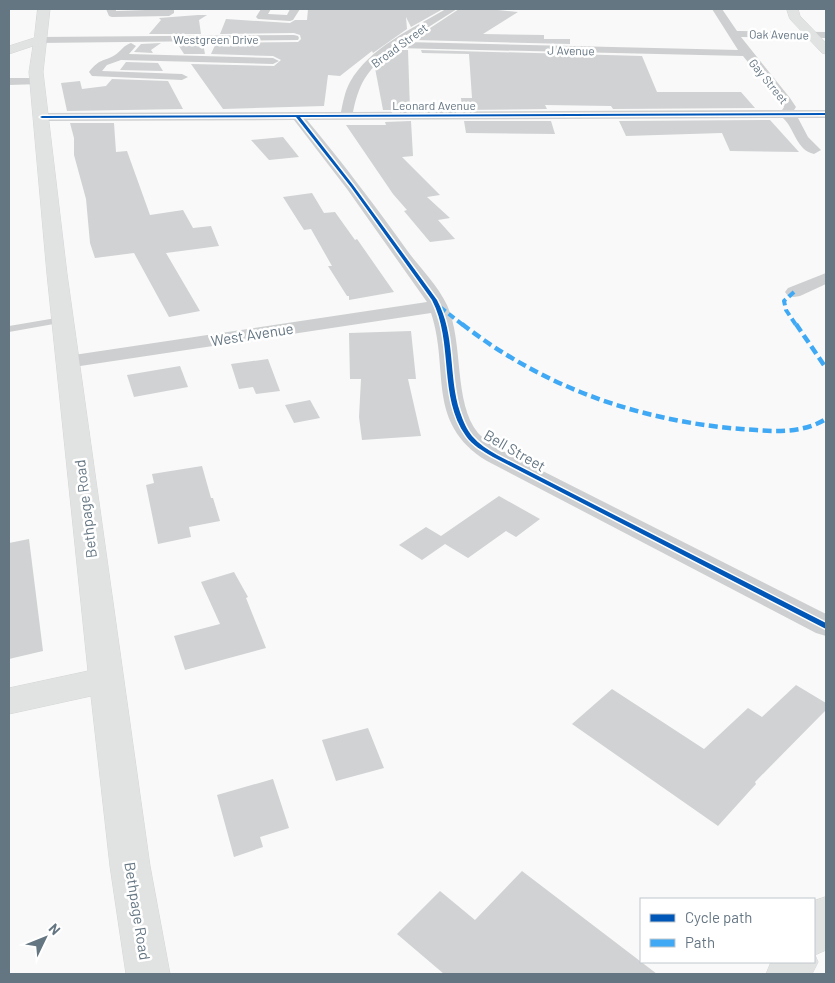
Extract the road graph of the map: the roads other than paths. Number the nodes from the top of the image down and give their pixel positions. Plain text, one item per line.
1 (44, 9) edge
2 (111, 9) edge
3 (169, 9) edge
4 (295, 9) edge
5 (452, 9) edge
6 (717, 9) edge
7 (793, 9) edge
8 (264, 13) edge
9 (138, 26) junction
10 (732, 34) junction
11 (812, 35) junction
12 (826, 35) edge
13 (256, 38) junction
14 (294, 38) dead end
15 (39, 44) junction
16 (395, 45) junction
17 (826, 50) edge
18 (746, 53) junction
19 (10, 56) edge
20 (120, 56) junction
21 (273, 61) dead end
22 (33, 74) junction
23 (182, 77) dead end
24 (9, 82) edge
25 (786, 114) junction
26 (826, 114) edge
27 (346, 116) junction
28 (42, 117) junction
29 (298, 117) junction
30 (814, 150) dead end
31 (826, 278) edge
32 (794, 292) dead end
33 (438, 306) junction
34 (62, 320) junction
35 (9, 329) edge
36 (67, 362) junction
37 (826, 626) edge
38 (106, 680) junction
39 (9, 701) edge
40 (826, 916) edge
41 (815, 933) edge
42 (795, 963) edge
43 (148, 974) edge
44 (788, 974) edge

1 - 15 main road, Bethpage Road
2 - 9 street
3 - 9 street
4 - 8 street
5 - 16 street, Broad Street
6 - 10 street, Gay Street
7 - 11 main road
8 - 13 street
9 - 13 street, Westgreen Drive
9 - 15 street, Westgreen Drive
9 - 20 street
10 - 11 street, Oak Avenue
10 - 18 street, Gay Street
11 - 12 street, Oak Avenue
11 - 17 main road
13 - 14 street, Westgreen Drive
15 - 19 main road
15 - 22 main road, Bethpage Road
16 - 18 street, J Avenue
16 - 27 street, Broad Street
18 - 25 street, Gay Street
20 - 21 street
20 - 23 street
22 - 24 street
22 - 28 main road, Bethpage Road
25 - 26 street, Leonard Avenue
25 - 27 street, Leonard Avenue
25 - 30 street, Gay Street
27 - 29 street, Leonard Avenue
28 - 29 street, Leonard Avenue
28 - 34 main road, Bethpage Road
29 - 33 street, Bell Street
31 - 32 street
33 - 36 street, West Avenue
33 - 37 street, Bell Street
34 - 35 lane
34 - 36 main road, Bethpage Road
36 - 38 main road, Bethpage Road
38 - 39 main road
38 - 43 main road, Bethpage Road
40 - 41 main road
42 - 44 main road

